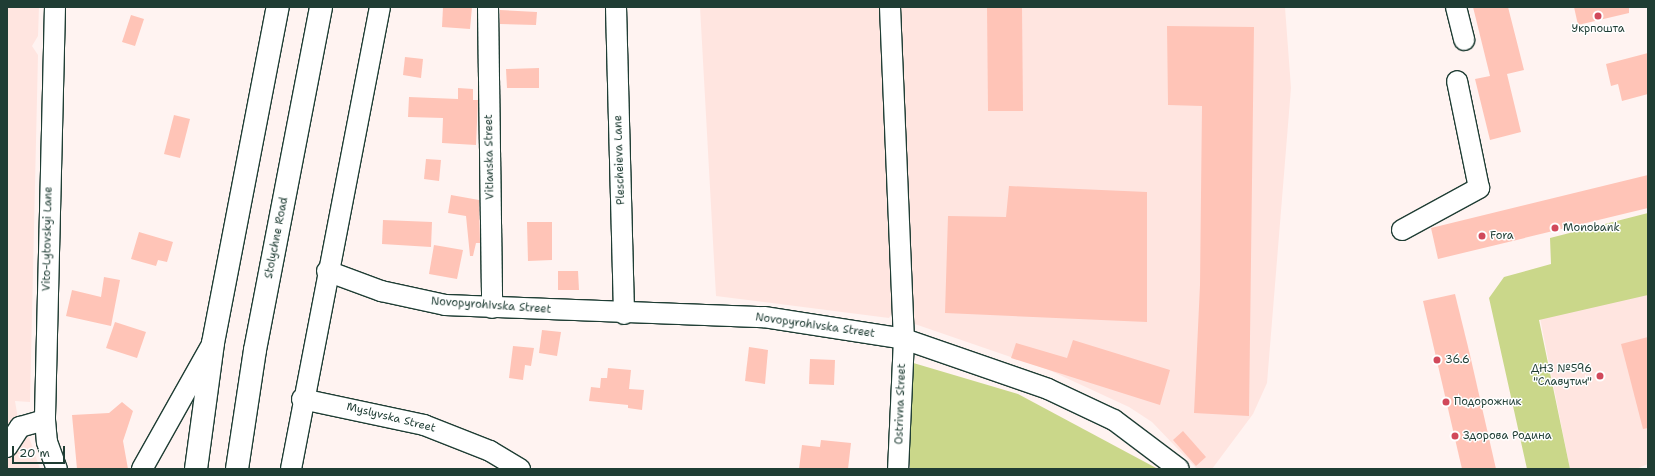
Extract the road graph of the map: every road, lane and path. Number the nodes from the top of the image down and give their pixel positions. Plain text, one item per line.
1 (56, 7) edge
2 (278, 7) edge
3 (321, 7) edge
4 (380, 7) edge
5 (488, 7) edge
6 (616, 7) edge
7 (890, 7) edge
8 (1456, 7) edge
9 (1464, 40) dead end
10 (1457, 81) dead end
11 (1402, 230) dead end
12 (328, 271) junction
13 (492, 308) junction
14 (624, 314) junction
15 (904, 339) junction
16 (213, 342) junction
17 (302, 399) junction
18 (45, 420) junction
19 (7, 447) edge
20 (57, 469) edge
21 (142, 469) edge
22 (196, 469) edge
23 (237, 469) edge
24 (291, 469) edge
25 (520, 469) edge
26 (898, 469) edge
27 (1179, 469) edge

1 - 18 street, Vito-Lytovskyi Lane
2 - 16 highway
3 - 23 highway, Stolychne Road
4 - 12 street
5 - 13 street, Vitianska Street
6 - 14 street, Plescheieva Lane
7 - 15 street, Ostrivna Street
8 - 9 street
10 - 11 street
12 - 13 street, Novopyrohivska Street
12 - 17 street
13 - 14 street, Novopyrohivska Street
14 - 15 street, Novopyrohivska Street
15 - 26 street, Ostrivna Street
15 - 27 street, Novopyrohivska Street
16 - 21 street
16 - 22 highway
17 - 24 street
17 - 25 street, Myslyvska Street
18 - 19 street
18 - 20 street, Vito-Lytovskyi Lane

